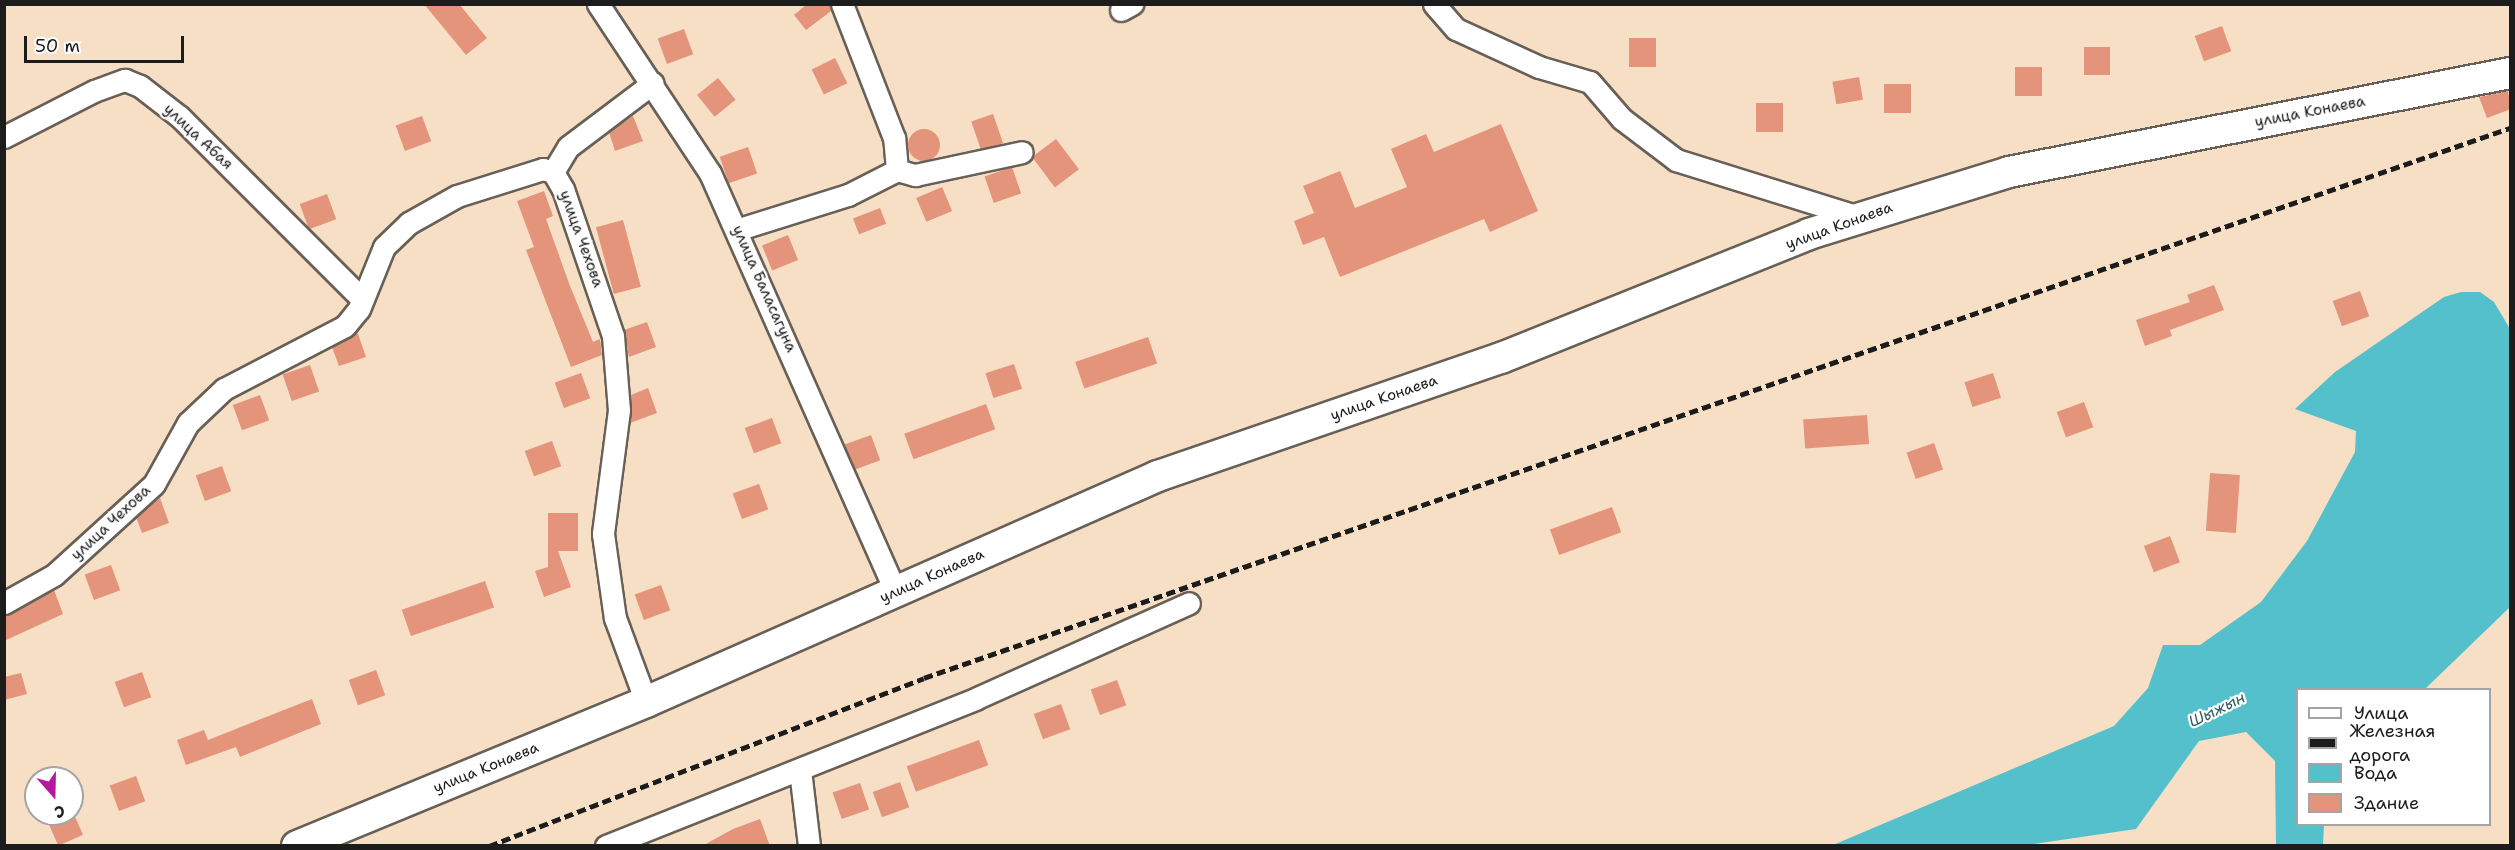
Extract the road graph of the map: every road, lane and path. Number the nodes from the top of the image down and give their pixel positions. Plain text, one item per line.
1 (598, 4) edge
2 (842, 4) edge
3 (1434, 4) edge
4 (2511, 73) edge
5 (653, 83) junction
6 (4, 136) edge
7 (1022, 152) dead end
8 (897, 170) junction
9 (553, 172) junction
10 (1859, 217) junction
11 (736, 230) junction
12 (360, 297) junction
13 (896, 592) junction
14 (4, 603) edge
15 (1189, 603) dead end
16 (646, 702) junction
17 (800, 770) junction
18 (297, 846) edge
19 (606, 846) edge
20 (809, 846) edge

1 - 5 street, улица Баласагуна
2 - 8 street
3 - 10 street
4 - 10 street, улица Конаева
5 - 9 street
5 - 11 street, улица Баласагуна
6 - 12 street, улица Абая
7 - 8 street
8 - 11 street
9 - 12 street, улица Чехова
9 - 16 street, улица Чехова
10 - 13 street, улица Конаева
11 - 13 street, улица Баласагуна
12 - 14 street, улица Чехова
13 - 16 street, улица Конаева
15 - 17 street
16 - 18 street, улица Конаева
17 - 19 street
17 - 20 street

